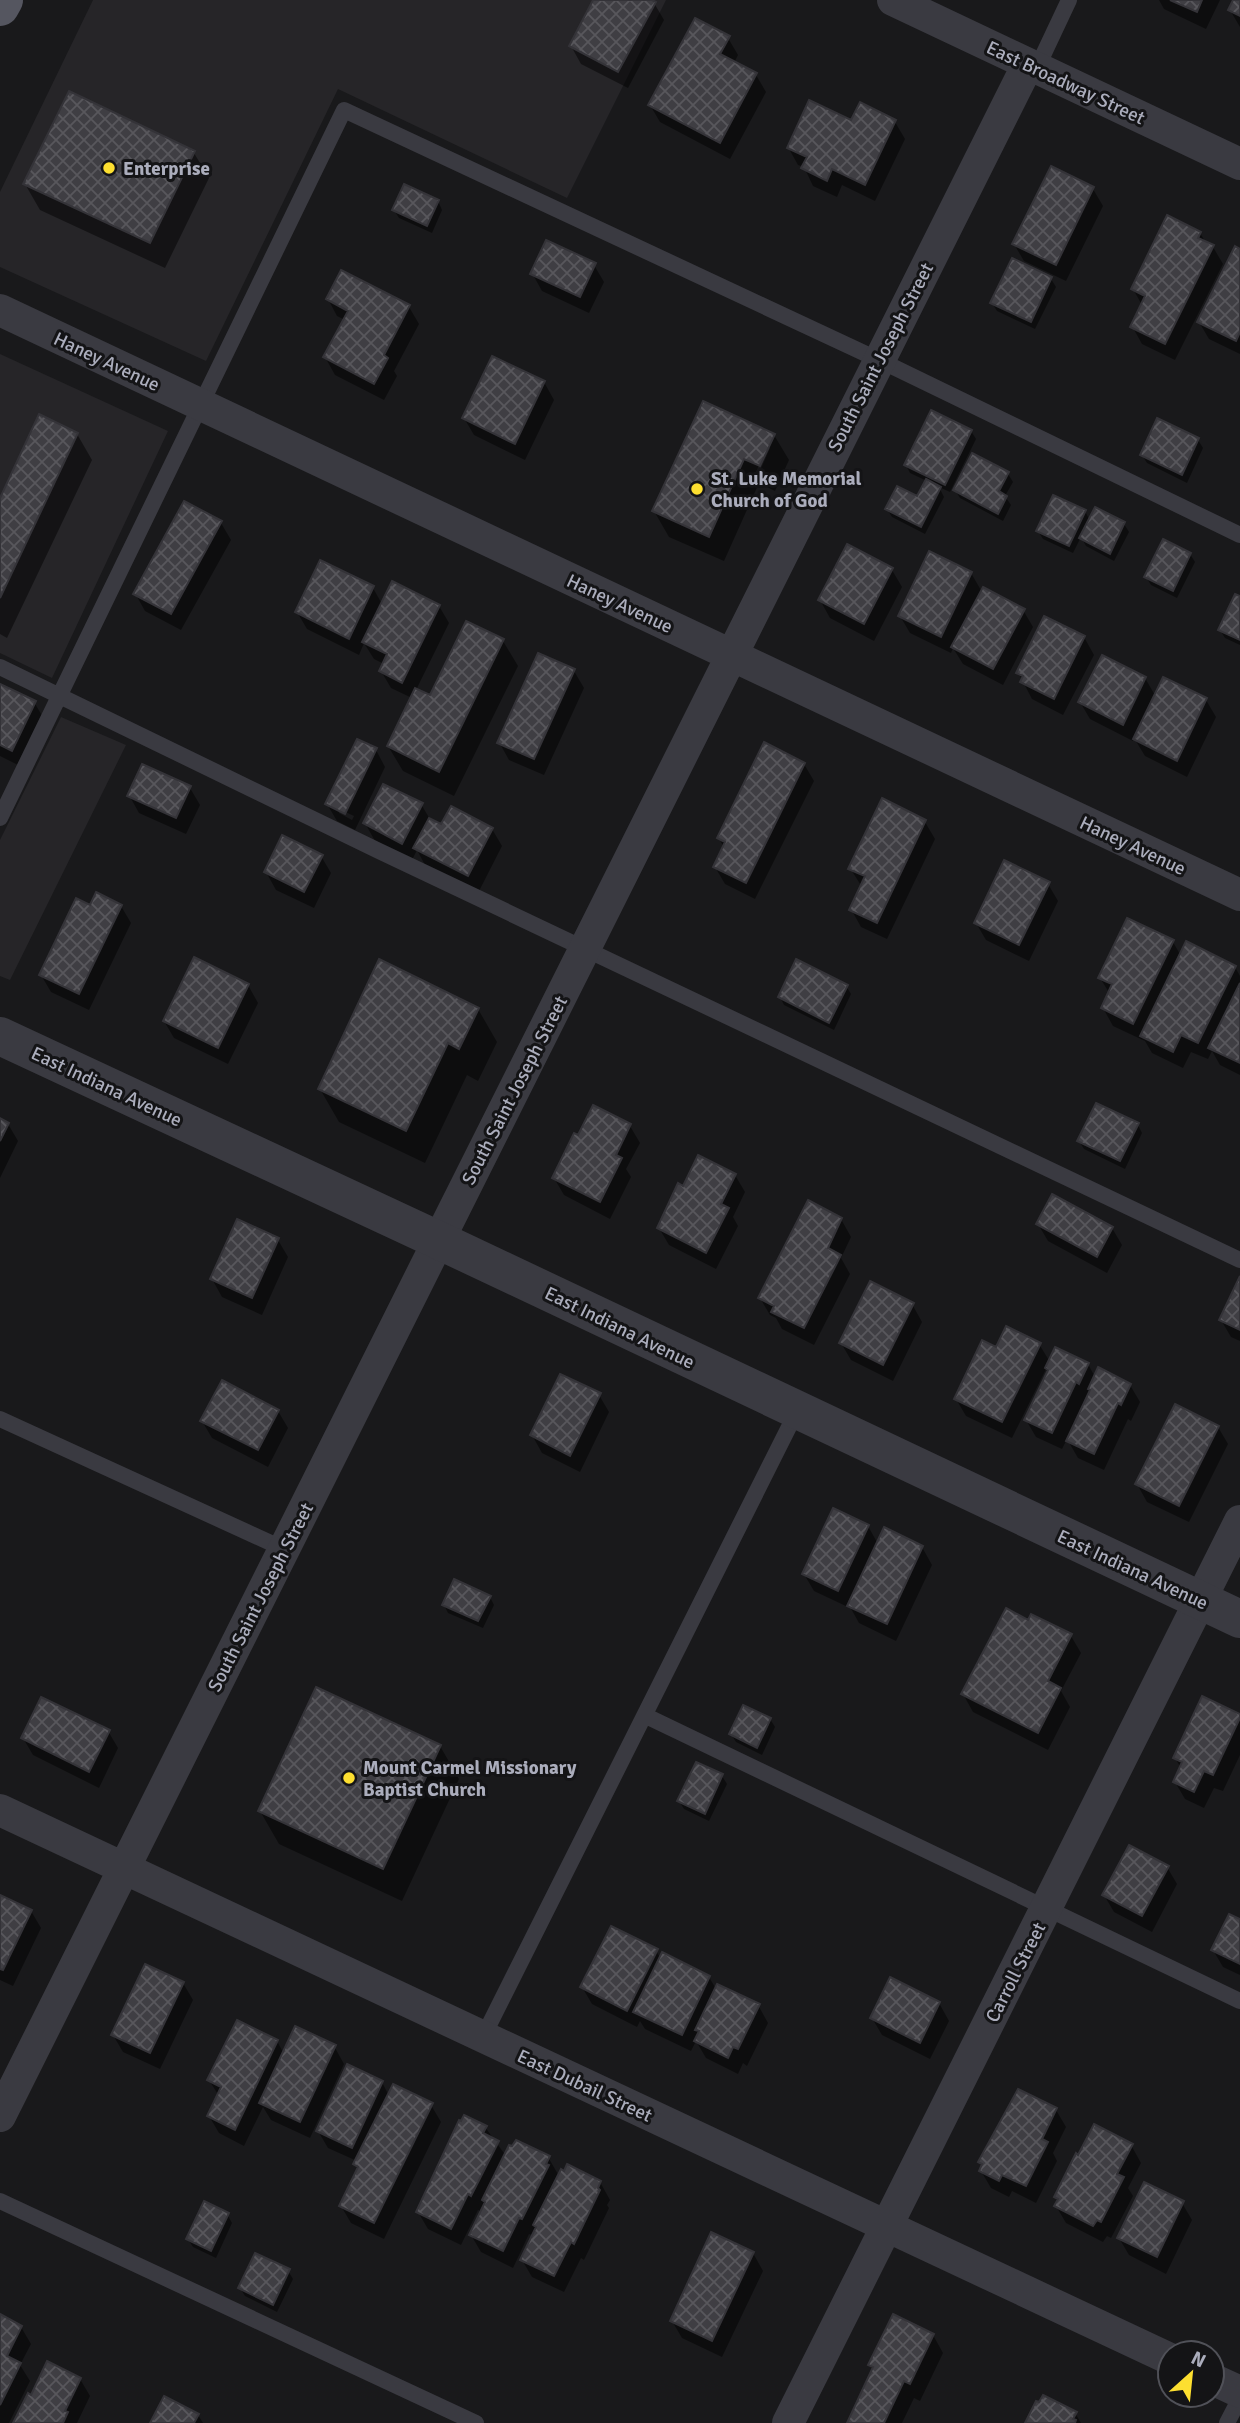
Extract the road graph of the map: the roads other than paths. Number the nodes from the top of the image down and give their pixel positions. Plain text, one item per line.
1 (4, 0) edge
2 (892, 0) edge
3 (1069, 0) edge
4 (0, 7) edge
5 (1033, 66) junction
6 (1240, 163) edge
7 (0, 310) edge
8 (879, 360) junction
9 (200, 405) junction
10 (1240, 535) edge
11 (731, 655) junction
12 (0, 667) edge
13 (60, 695) junction
14 (0, 818) edge
15 (1240, 895) edge
16 (584, 949) junction
17 (0, 1036) edge
18 (438, 1240) junction
19 (1240, 1260) edge
20 (797, 1411) junction
21 (0, 1419) edge
22 (1240, 1521) edge
23 (284, 1549) junction
24 (1200, 1601) junction
25 (1240, 1619) edge
26 (646, 1716) junction
27 (0, 1810) edge
28 (124, 1868) junction
29 (1046, 1910) junction
30 (1240, 2001) edge
31 (483, 2037) junction
32 (0, 2116) edge
33 (0, 2201) edge
34 (886, 2225) junction
35 (1156, 2352) edge
36 (1240, 2398) edge
37 (476, 2423) edge
38 (788, 2423) edge
39 (1227, 2423) edge

1 - 4 main road
2 - 5 street, East Broadway Street
3 - 5 lane
5 - 6 street, East Broadway Street
5 - 8 street, South Saint Joseph Street
7 - 9 street, Haney Avenue
8 - 9 lane
8 - 10 lane
8 - 11 street, South Saint Joseph Street
9 - 11 street, Haney Avenue
9 - 13 lane
11 - 15 street, Haney Avenue
11 - 16 street, South Saint Joseph Street
12 - 13 lane
13 - 14 lane
13 - 16 lane
16 - 18 street, South Saint Joseph Street
16 - 19 lane
17 - 18 street, East Indiana Avenue
18 - 20 street, East Indiana Avenue
18 - 23 street, South Saint Joseph Street
20 - 24 street, East Indiana Avenue
20 - 26 lane
21 - 23 lane
22 - 24 street, Carroll Street
23 - 28 street, South Saint Joseph Street
24 - 25 street, East Indiana Avenue
24 - 29 street, Carroll Street
26 - 29 lane
26 - 31 lane
27 - 28 street, East Dubail Street
28 - 31 street, East Dubail Street
28 - 32 street, South Saint Joseph Street
29 - 30 lane
29 - 34 street, Carroll Street
31 - 34 street, East Dubail Street
33 - 37 lane
34 - 35 street, East Dubail Street
34 - 38 street, Carroll Street
36 - 39 lane

